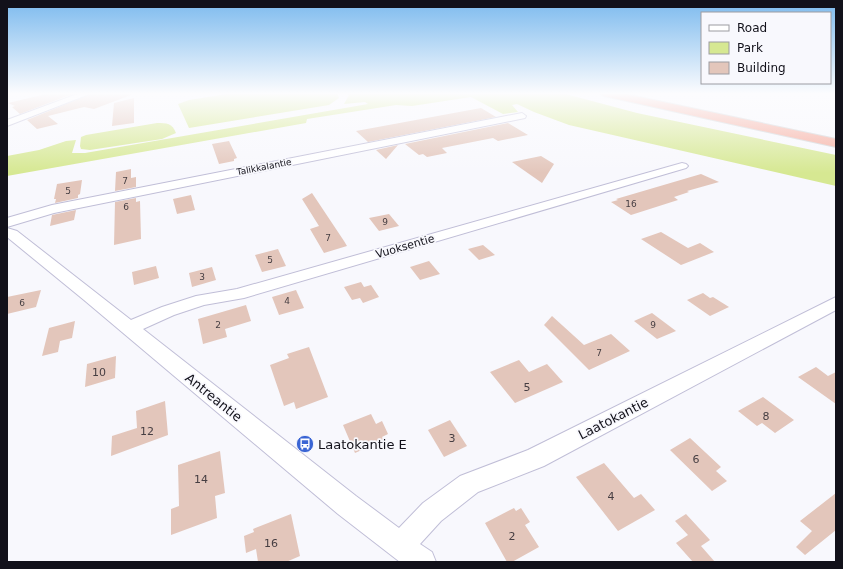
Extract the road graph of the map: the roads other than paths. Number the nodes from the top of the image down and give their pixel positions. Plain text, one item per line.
1 (504, 120) edge
2 (727, 120) edge
3 (762, 120) edge
4 (836, 135) edge
5 (836, 143) edge
6 (682, 166) dead end
7 (7, 223) edge
8 (7, 232) edge
9 (836, 303) edge
10 (129, 328) junction
11 (401, 545) junction
12 (422, 562) edge

1 - 7 street, Talikkalantie
2 - 5 highway
3 - 4 highway
6 - 10 street, Vuoksentie
8 - 10 street, Antreantie
9 - 11 street, Laatokantie
10 - 11 street, Antreantie
11 - 12 street, Antreantie

